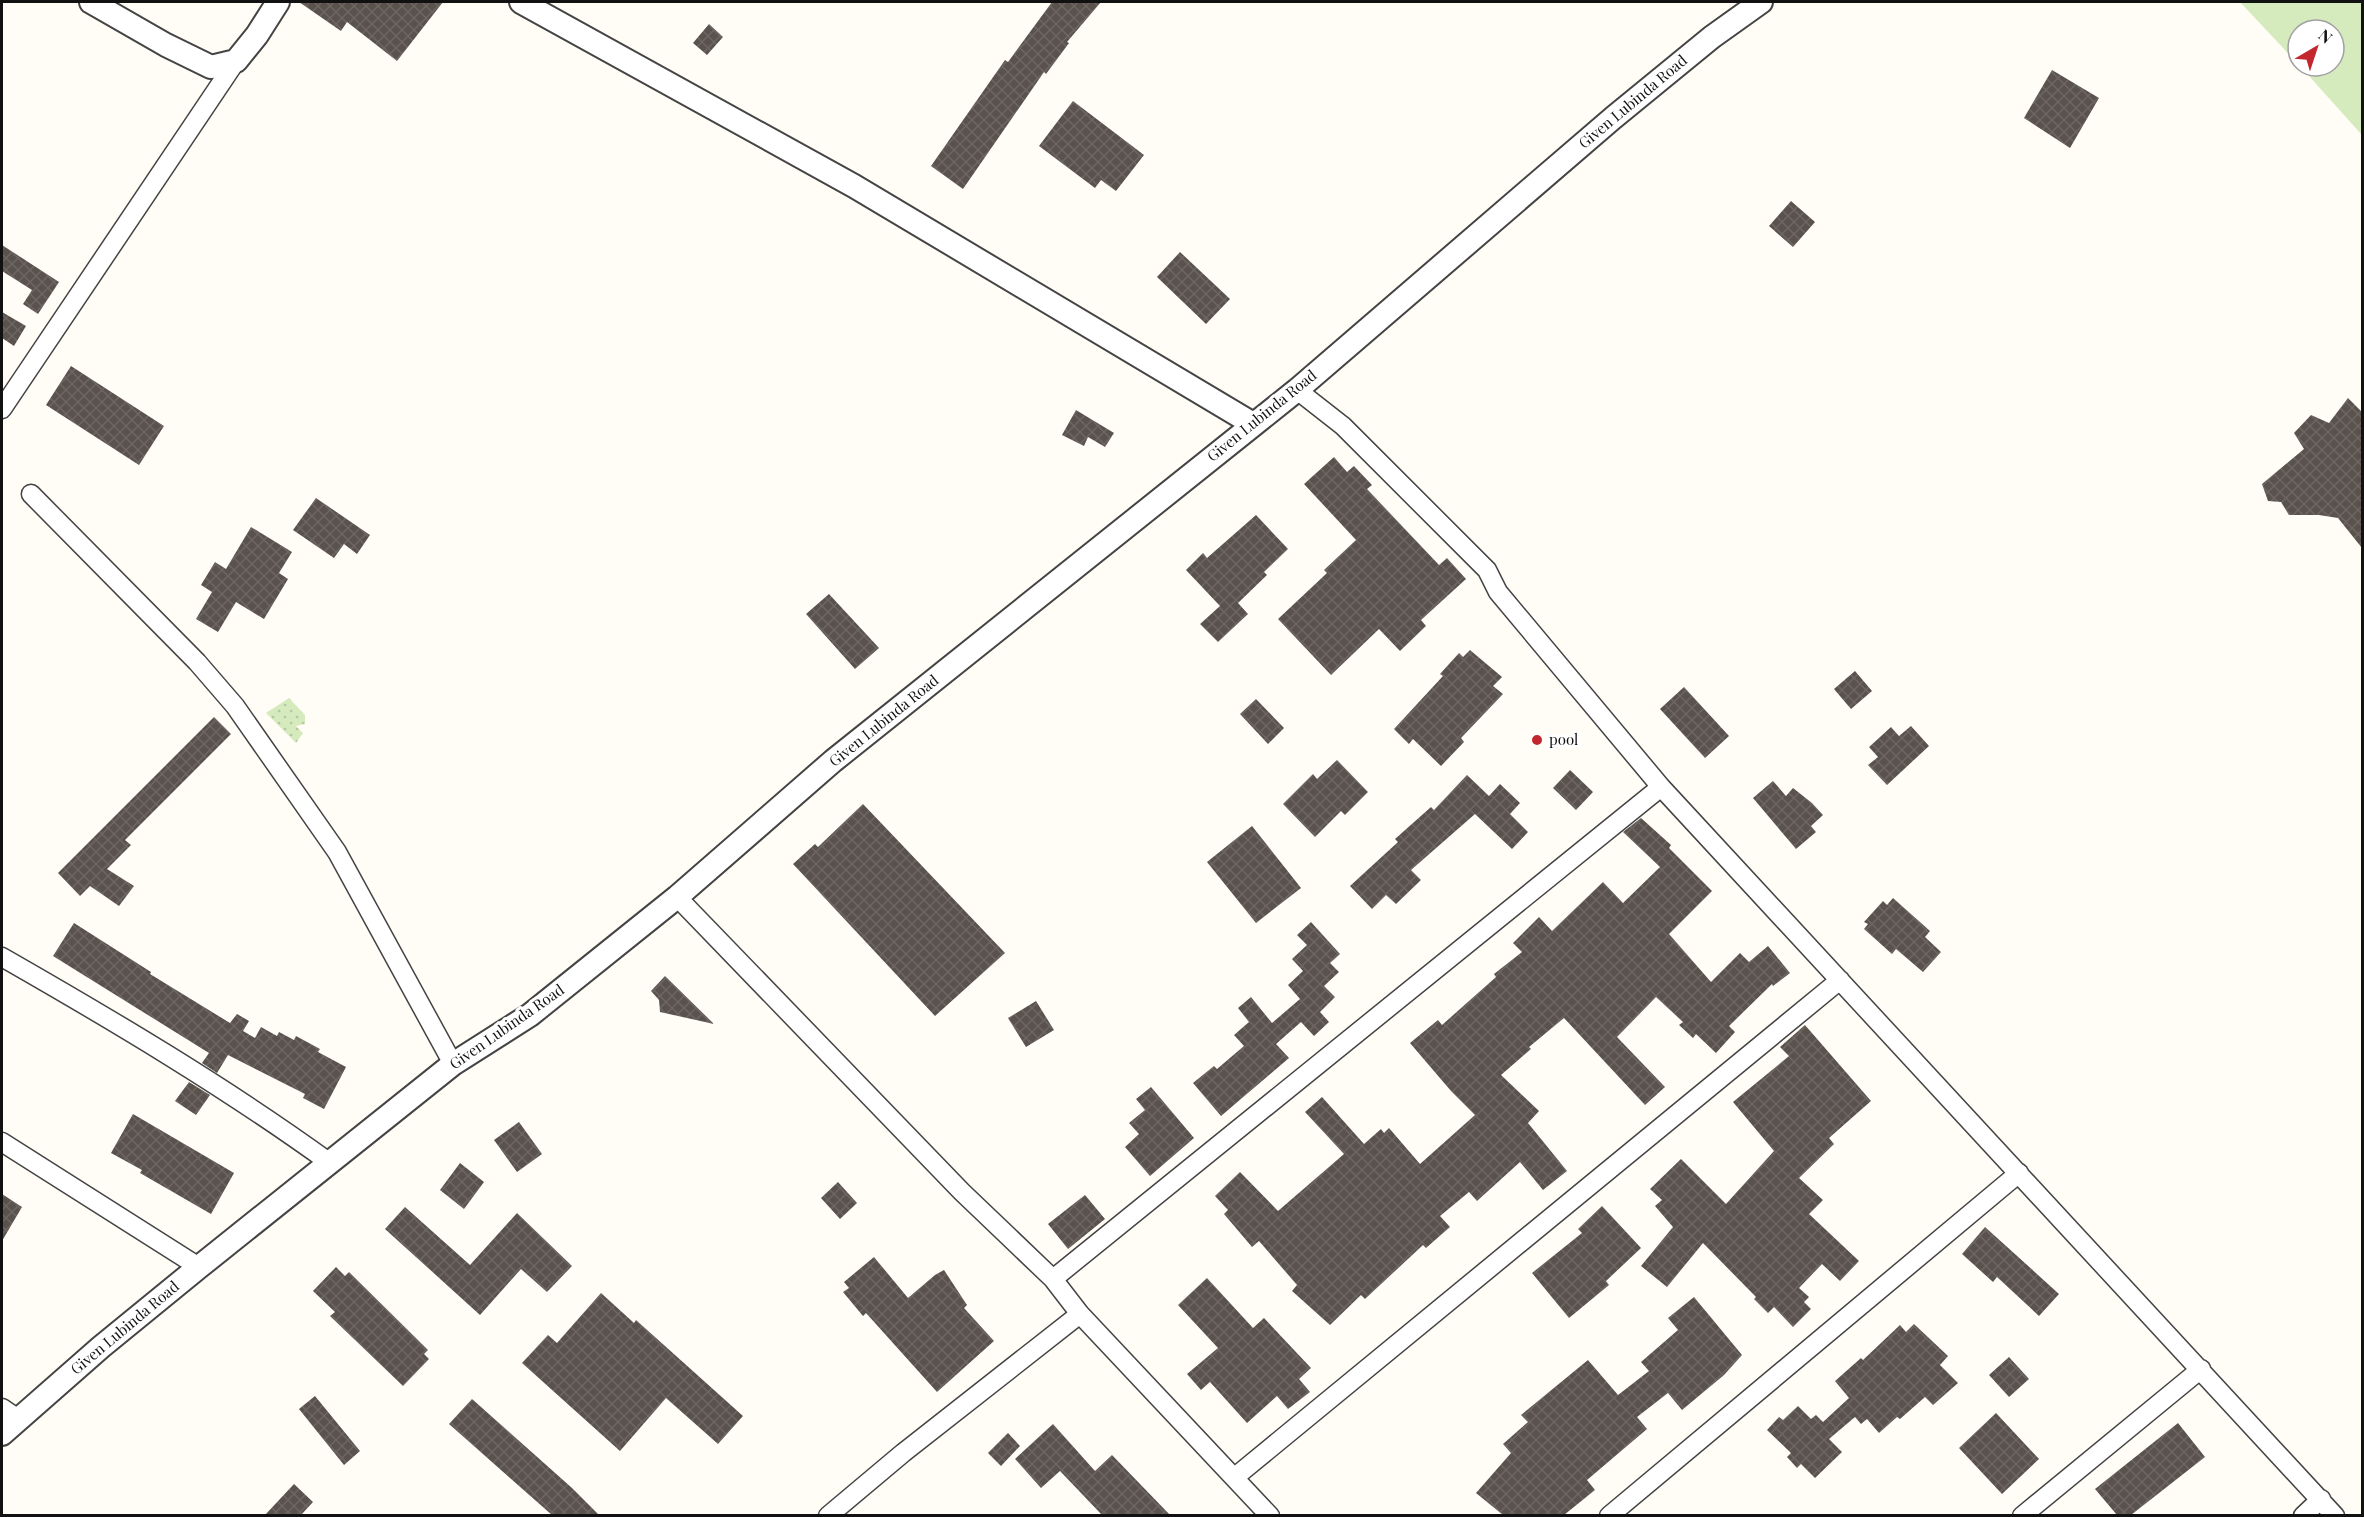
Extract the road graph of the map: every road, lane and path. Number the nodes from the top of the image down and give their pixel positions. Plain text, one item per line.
1 (91, 2) edge
2 (278, 2) edge
3 (521, 2) edge
4 (1761, 2) edge
5 (236, 61) junction
6 (211, 67) junction
7 (216, 91) junction
8 (1297, 390) junction
9 (2, 409) edge
10 (1253, 424) junction
11 (31, 494) dead end
12 (1661, 787) junction
13 (677, 897) junction
14 (2, 957) edge
15 (1840, 980) junction
16 (453, 1064) junction
17 (2, 1142) edge
18 (330, 1163) junction
19 (2019, 1173) junction
20 (199, 1267) junction
21 (1053, 1279) junction
22 (1080, 1314) junction
23 (2200, 1369) junction
24 (10, 1413) edge
25 (2, 1434) edge
26 (1235, 1477) junction
27 (2321, 1499) junction
28 (828, 1515) edge
29 (1270, 1515) edge
30 (1609, 1515) edge
31 (2022, 1515) edge
32 (2304, 1515) edge
33 (2336, 1515) edge

1 - 6 street
2 - 5 street
3 - 10 street
4 - 8 street, Given Lubinda Road
5 - 6 street
5 - 7 street
6 - 7 street
7 - 9 street
8 - 10 street, Given Lubinda Road
8 - 12 street
10 - 13 street, Given Lubinda Road
11 - 16 street
12 - 15 street
12 - 21 street
13 - 16 street, Given Lubinda Road
13 - 21 street
14 - 18 street
15 - 19 street
15 - 26 street
16 - 18 street, Given Lubinda Road
17 - 20 street
18 - 20 street, Given Lubinda Road
19 - 23 street
19 - 30 street
20 - 24 street, Given Lubinda Road
21 - 22 street
22 - 26 street
22 - 28 street
23 - 27 street
23 - 31 street
24 - 25 street, Given Lubinda Road
26 - 29 street
27 - 32 street
27 - 33 street

